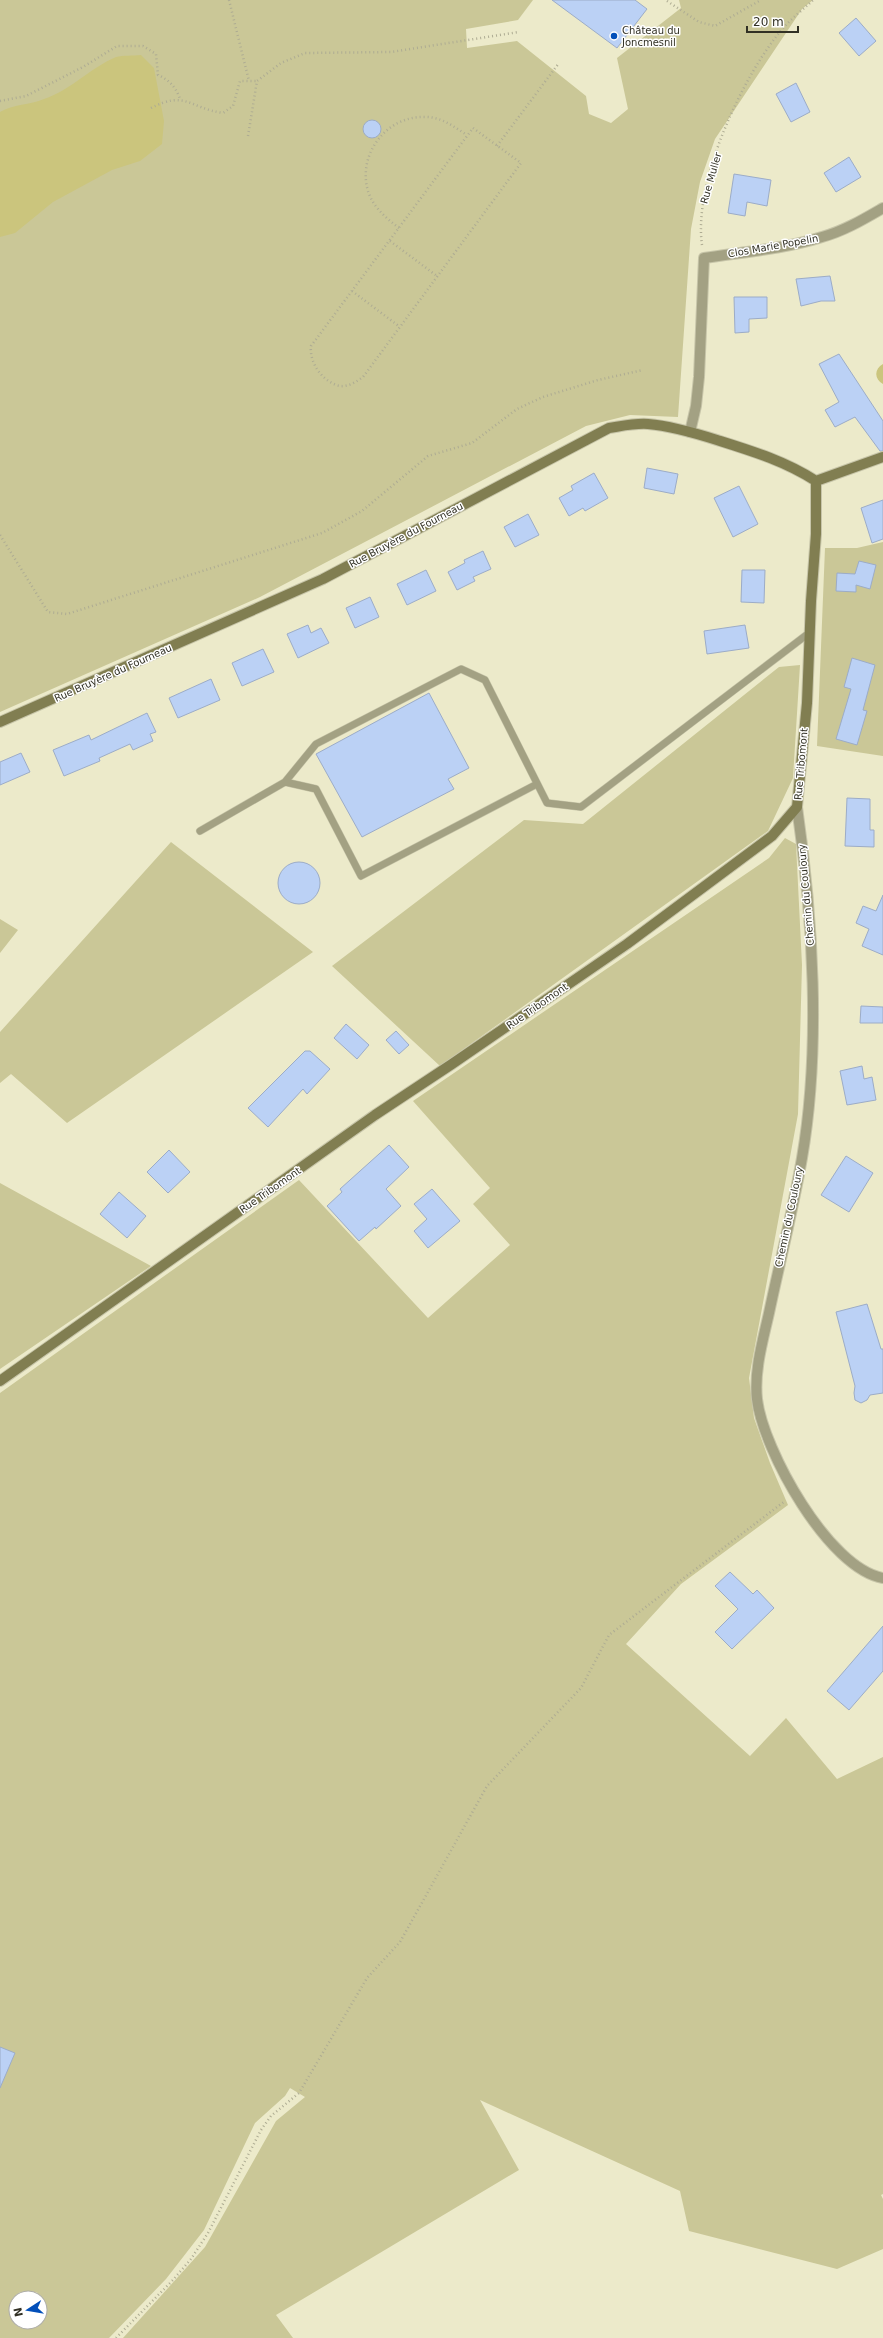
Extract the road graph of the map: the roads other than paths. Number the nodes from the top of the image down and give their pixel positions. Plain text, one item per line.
1 (883, 208) edge
2 (690, 432) junction
3 (883, 457) edge
4 (816, 481) junction
5 (809, 633) junction
6 (0, 722) edge
7 (285, 782) junction
8 (537, 784) junction
9 (797, 807) junction
10 (200, 831) dead end
11 (0, 1382) edge
12 (883, 1578) edge

1 - 2 street, Clos Marie Popelin
2 - 4 street, Rue Bruyère du Fourneau
2 - 6 street, Rue Bruyère du Fourneau
3 - 4 street
4 - 5 street, Rue Tribomont
5 - 8 lane
5 - 9 street, Rue Tribomont
7 - 8 lane
7 - 8 lane
7 - 10 lane
9 - 11 street, Rue Tribomont
9 - 12 street, Chemin du Couloury

